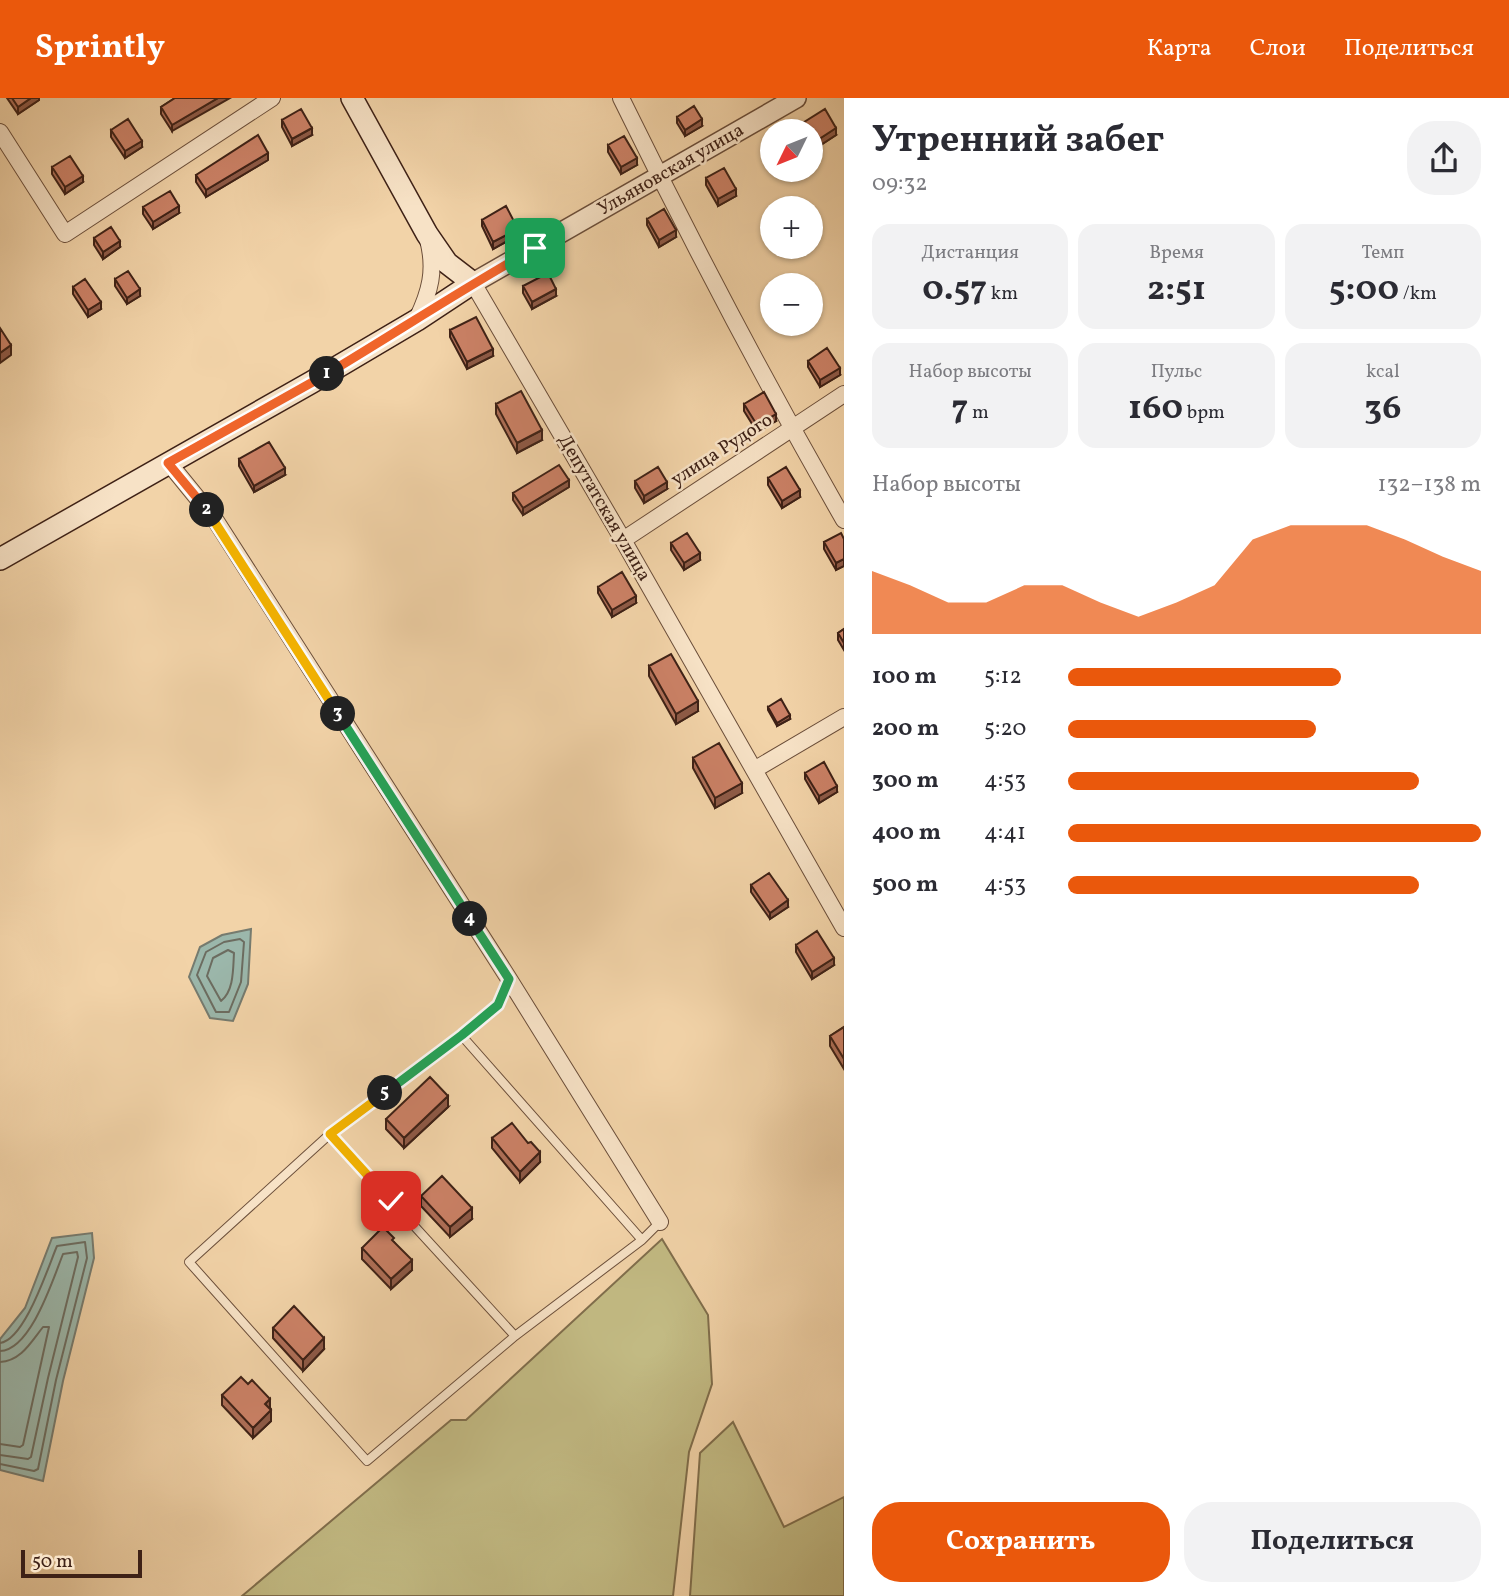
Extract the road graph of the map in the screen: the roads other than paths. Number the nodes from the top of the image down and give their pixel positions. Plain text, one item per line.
1 (272, 98) edge
2 (352, 98) edge
3 (621, 98) edge
4 (796, 98) edge
5 (0, 132) edge
6 (660, 177) junction
7 (427, 234) junction
8 (473, 283) junction
9 (417, 320) junction
10 (844, 394) edge
11 (792, 429) junction
12 (168, 463) junction
13 (844, 520) edge
14 (623, 540) junction
15 (0, 559) edge
16 (844, 717) edge
17 (754, 770) junction
18 (844, 928) edge
19 (509, 979) junction
20 (462, 1035) junction
21 (330, 1134) junction
22 (660, 1222) joint
23 (642, 1240) junction
24 (515, 1336) junction

1 - 5 street
2 - 7 main road, Депутатская улица
3 - 6 street
4 - 6 street, Ульяновская улица
6 - 8 street, Ульяновская улица
6 - 11 street
7 - 8 main road, Депутатская улица
7 - 9 street
8 - 9 main road
8 - 14 street, Депутатская улица
9 - 12 main road
10 - 11 street, улица Рудого
11 - 13 street
11 - 14 street, улица Рудого
12 - 15 main road
12 - 19 street
14 - 17 street, Депутатская улица
16 - 17 street
17 - 18 street, Депутатская улица
19 - 20 lane
19 - 22 street
20 - 21 lane
20 - 23 lane
21 - 24 lane
21 - 24 lane
22 - 23 lane
23 - 24 lane

